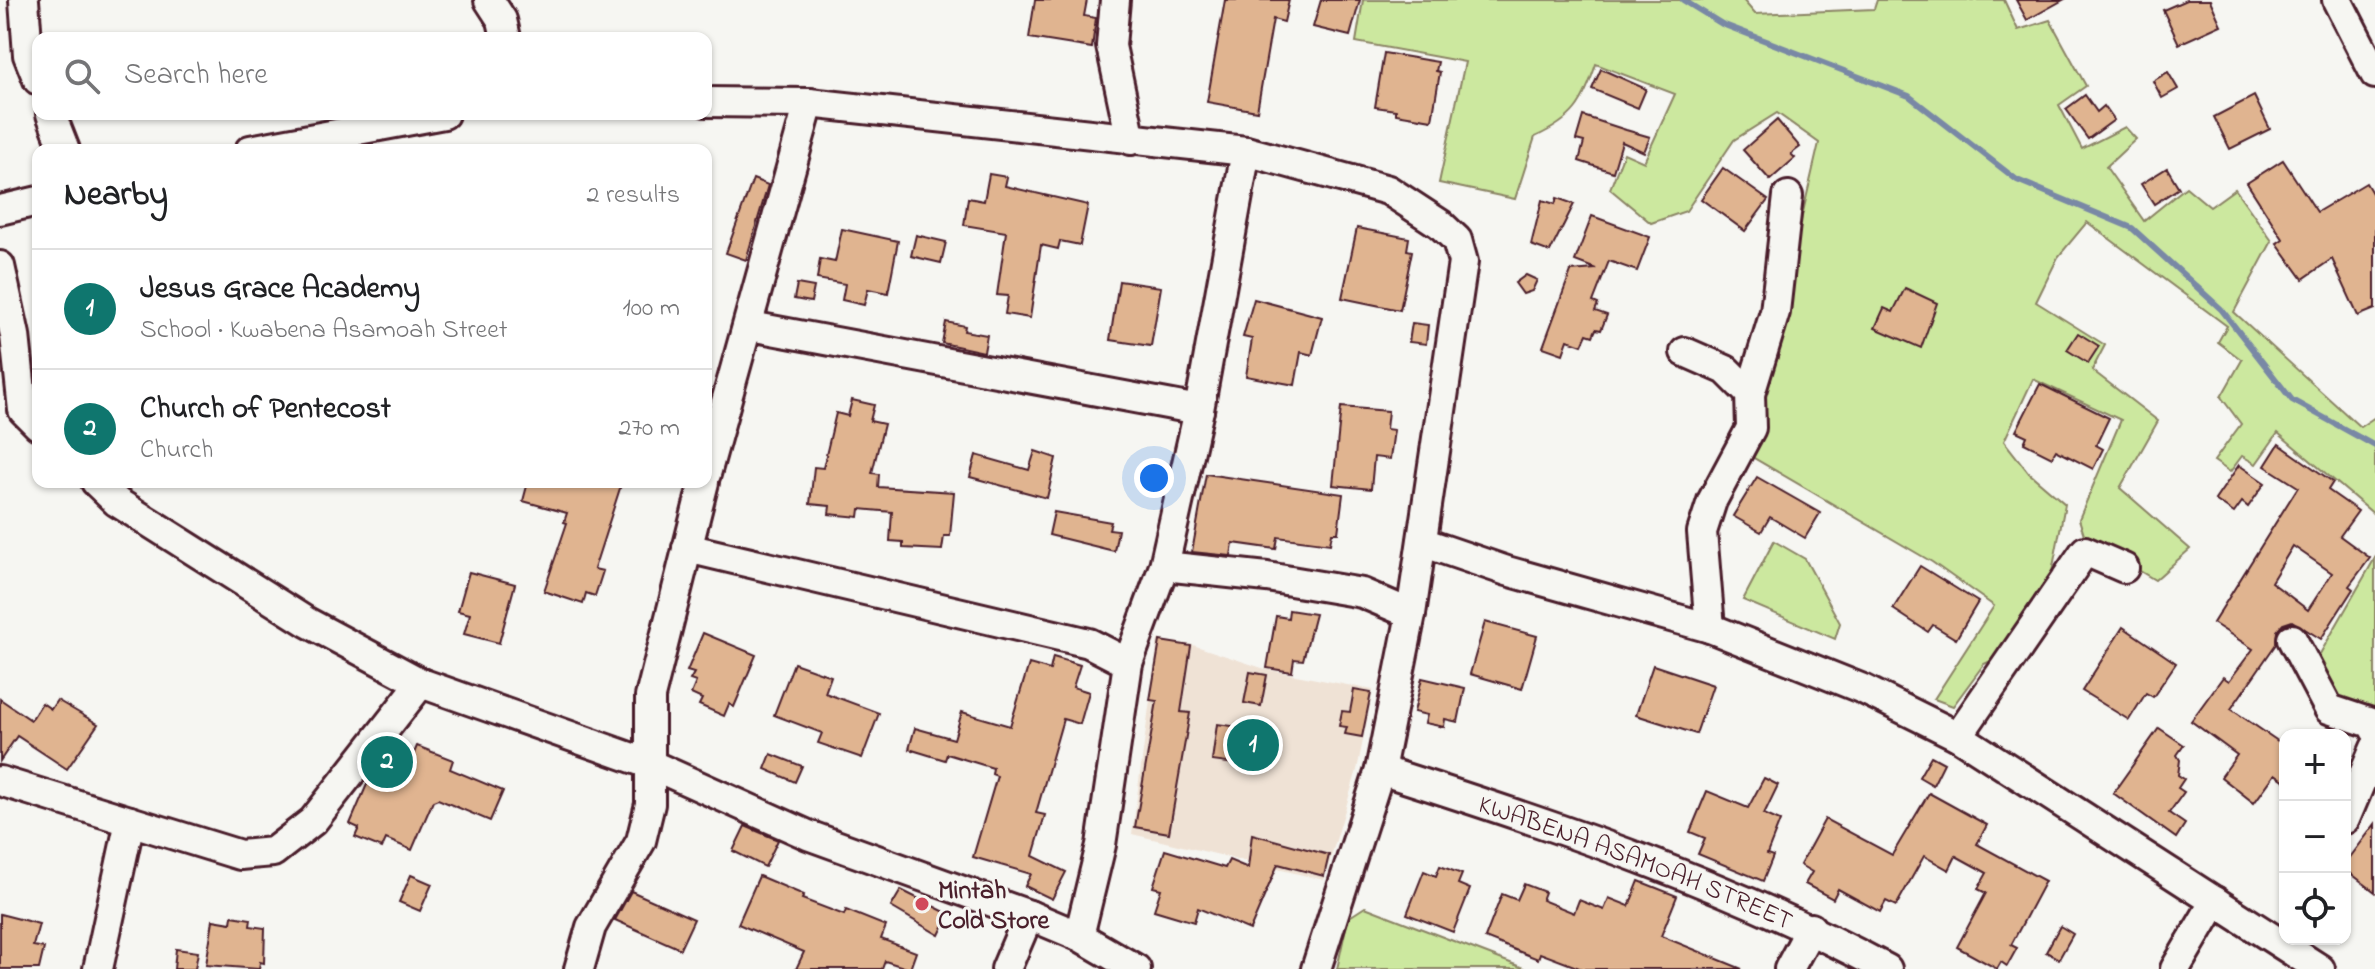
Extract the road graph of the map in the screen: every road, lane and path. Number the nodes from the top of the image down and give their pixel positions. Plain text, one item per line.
1 (24, 0) edge
2 (489, 0) edge
3 (1115, 0) edge
4 (2337, 0) edge
5 (505, 32) edge
6 (32, 65) edge
7 (2375, 74) edge
8 (712, 102) edge
9 (809, 103) junction
10 (53, 120) edge
11 (412, 120) edge
12 (1131, 140) junction
13 (63, 144) edge
14 (282, 144) edge
15 (1246, 151) junction
16 (1788, 196) dead end
17 (32, 202) edge
18 (0, 210) edge
19 (0, 266) edge
20 (750, 326) junction
21 (1685, 352) dead end
22 (1750, 394) junction
23 (1199, 410) junction
24 (20, 419) edge
25 (712, 441) edge
26 (102, 488) edge
27 (698, 488) edge
28 (1422, 542) junction
29 (687, 548) junction
30 (1164, 566) junction
31 (2124, 568) dead end
32 (1411, 614) junction
33 (1710, 628) junction
34 (2292, 639) dead end
35 (1128, 663) junction
36 (421, 683) junction
37 (2375, 730) edge
38 (1958, 736) junction
39 (2375, 748) edge
40 (652, 765) junction
41 (1380, 770) junction
42 (0, 781) edge
43 (2351, 805) edge
44 (130, 821) junction
45 (2215, 901) junction
46 (1029, 915) junction
47 (1811, 928) junction
48 (1079, 936) junction
49 (2315, 958) edge
50 (98, 969) edge
51 (579, 969) edge
52 (1006, 969) edge
53 (1136, 969) edge
54 (1316, 969) edge
55 (1789, 969) edge
56 (1887, 969) edge
57 (2175, 969) edge

1 - 6 street
2 - 5 street
3 - 12 street
4 - 7 street
8 - 9 street
9 - 12 street
9 - 20 street
10 - 13 street
11 - 14 street
12 - 15 street
15 - 23 street
15 - 28 street
16 - 22 street
17 - 18 street
19 - 24 street
20 - 23 street
20 - 25 street
21 - 22 street
22 - 33 street
23 - 30 street
26 - 36 street
27 - 29 street
28 - 32 street
28 - 33 street
29 - 35 street
29 - 40 street
30 - 32 street
30 - 35 street
31 - 38 street
32 - 41 street
33 - 38 street
34 - 37 street
35 - 48 street
36 - 40 street
36 - 44 street
38 - 45 street
39 - 43 street
40 - 46 street
40 - 51 street
41 - 47 street, KWABENA ASAMOAH STREET
41 - 54 street
42 - 44 street
44 - 50 street
45 - 49 street
45 - 57 street
46 - 48 street
46 - 52 street
47 - 55 street
47 - 56 street, KWABENA ASAMOAH STREET
48 - 53 street

